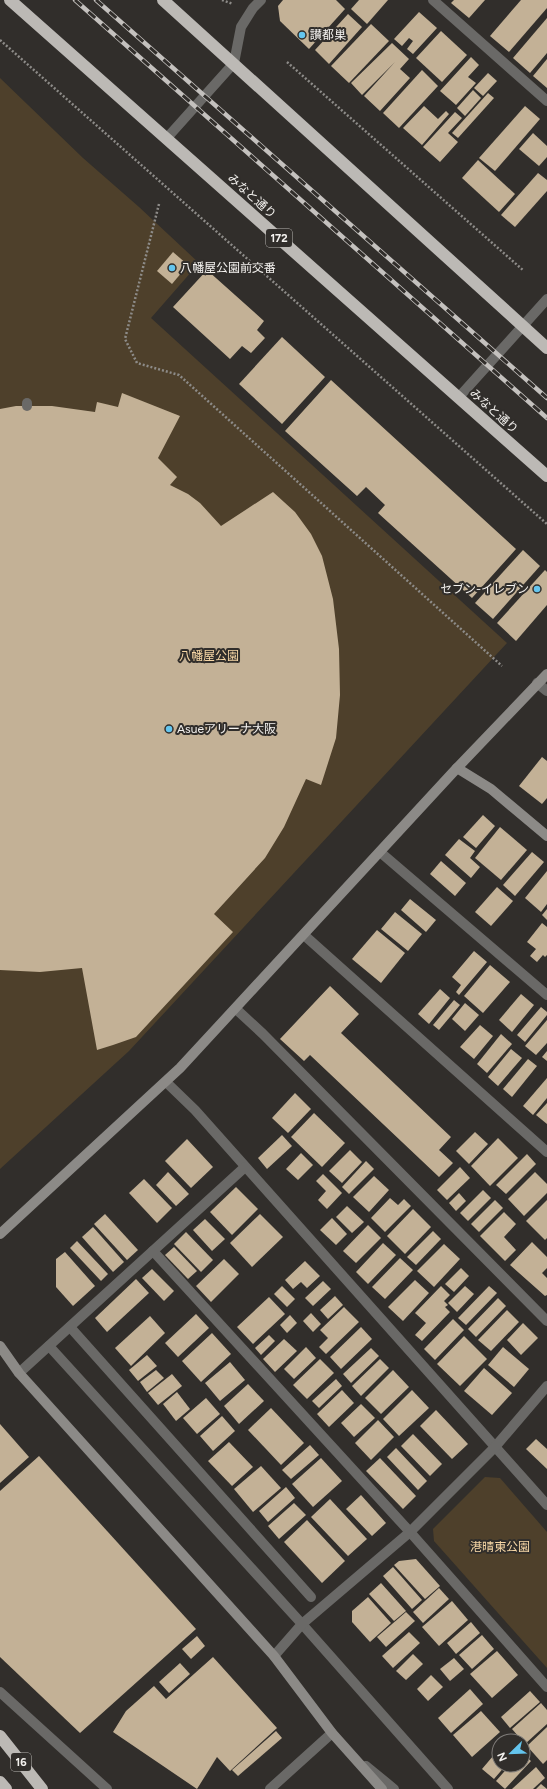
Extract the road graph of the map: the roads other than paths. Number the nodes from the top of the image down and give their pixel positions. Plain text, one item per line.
1 (10, 0) edge
2 (163, 0) edge
3 (261, 0) edge
4 (433, 0) edge
5 (234, 63) junction
6 (547, 101) edge
7 (166, 139) junction
8 (547, 299) edge
9 (523, 326) junction
10 (547, 348) edge
11 (459, 398) junction
12 (547, 476) edge
13 (547, 674) edge
14 (537, 684) junction
15 (547, 691) edge
16 (457, 768) junction
17 (547, 836) edge
18 (380, 852) junction
19 (304, 935) junction
20 (547, 995) edge
21 (236, 1009) junction
22 (166, 1082) junction
23 (547, 1152) edge
24 (245, 1168) junction
25 (0, 1234) edge
26 (153, 1251) junction
27 (547, 1321) edge
28 (70, 1327) junction
29 (0, 1346) edge
30 (49, 1346) junction
31 (19, 1373) junction
32 (547, 1386) edge
33 (495, 1447) junction
34 (547, 1506) edge
35 (410, 1532) junction
36 (311, 1597) dead end
37 (302, 1624) junction
38 (274, 1656) junction
39 (547, 1687) edge
40 (0, 1692) edge
41 (332, 1732) junction
42 (0, 1736) edge
43 (353, 1756) junction
44 (0, 1782) edge
45 (6, 1789) edge
46 (42, 1789) edge
47 (107, 1789) edge
48 (270, 1789) edge
49 (382, 1789) edge
50 (394, 1789) edge
51 (448, 1789) edge

1 - 7 highway, みなと通り / 172
2 - 5 highway
3 - 5 street
4 - 6 street
5 - 7 street
5 - 9 highway
7 - 11 highway, みなと通り / 172
8 - 9 street
9 - 10 highway
9 - 11 street
11 - 12 highway, みなと通り / 172
13 - 14 street
14 - 15 street
14 - 16 street
16 - 17 street
16 - 18 street
18 - 19 street
18 - 20 street
19 - 21 street
19 - 23 street
21 - 22 street
21 - 27 street
22 - 24 street
22 - 25 street
24 - 26 street
24 - 33 street
26 - 28 street
26 - 35 street
28 - 30 street
28 - 36 street
29 - 31 street
30 - 31 street
30 - 37 street
31 - 38 street
32 - 33 street
33 - 34 street
33 - 35 street
35 - 37 street
35 - 39 street
37 - 38 street
37 - 51 street
38 - 41 street
40 - 47 street
41 - 43 street
41 - 48 street
42 - 46 highway, 16
43 - 49 street
43 - 50 street
44 - 45 highway, 16

